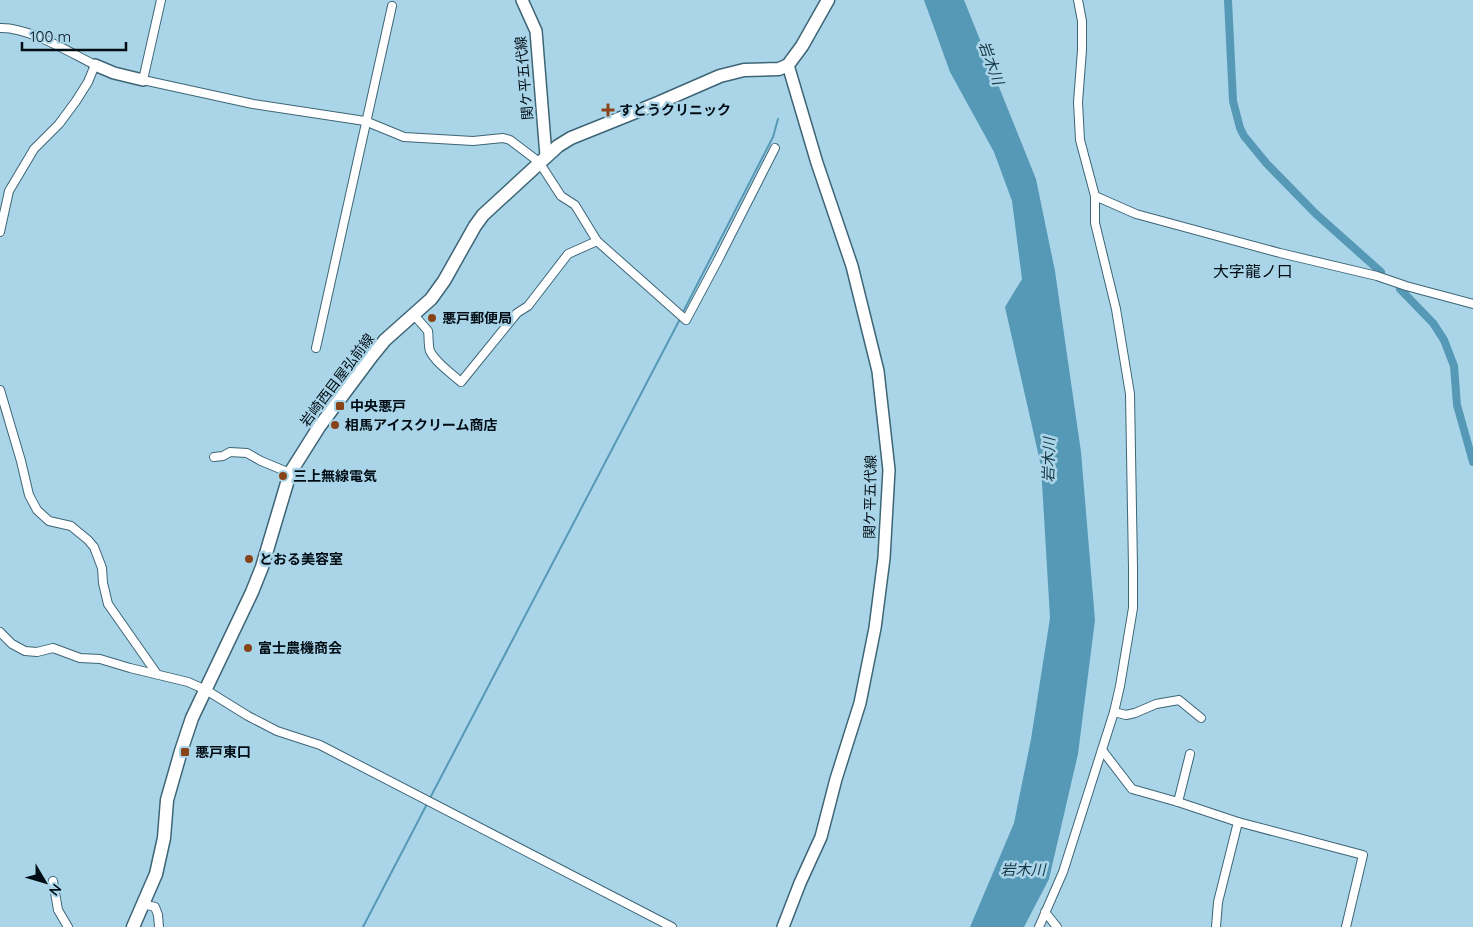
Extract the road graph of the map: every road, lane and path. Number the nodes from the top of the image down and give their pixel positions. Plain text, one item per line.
1 (161, 0) edge
2 (522, 0) edge
3 (828, 0) edge
4 (1078, 0) edge
5 (392, 6) dead end
6 (0, 28) edge
7 (95, 65) junction
8 (788, 65) junction
9 (143, 80) junction
10 (365, 121) junction
11 (776, 148) dead end
12 (543, 159) junction
13 (1094, 196) junction
14 (0, 232) edge
15 (598, 241) junction
16 (1473, 304) edge
17 (414, 316) junction
18 (316, 348) dead end
19 (0, 390) edge
20 (214, 457) dead end
21 (290, 473) junction
22 (0, 632) edge
23 (157, 674) junction
24 (206, 690) junction
25 (1114, 712) junction
26 (1201, 718) dead end
27 (1102, 750) junction
28 (1190, 754) dead end
29 (1178, 802) junction
30 (1238, 822) junction
31 (53, 881) dead end
32 (143, 904) junction
33 (1045, 912) junction
34 (68, 927) edge
35 (133, 927) edge
36 (159, 927) edge
37 (672, 927) edge
38 (783, 927) edge
39 (1039, 927) edge
40 (1057, 927) edge
41 (1216, 927) edge
42 (1346, 927) edge

1 - 9 street
2 - 12 main road, 関ケ平五代線
3 - 8 main road
4 - 13 street
5 - 10 street
6 - 7 street
7 - 9 main road
7 - 14 street
8 - 12 main road, 岩崎西目屋弘前線
8 - 38 main road, 関ケ平五代線
9 - 10 street
10 - 12 street
10 - 18 street
11 - 15 street
12 - 15 street
12 - 17 main road, 岩崎西目屋弘前線
13 - 16 street
13 - 25 street
15 - 17 street
17 - 21 main road, 岩崎西目屋弘前線
19 - 23 street
20 - 21 street
21 - 24 main road, 岩崎西目屋弘前線
22 - 23 street
23 - 24 street
24 - 32 main road, 岩崎西目屋弘前線
24 - 37 street
25 - 26 street
25 - 27 street
27 - 29 street
27 - 33 street
28 - 29 street
29 - 30 street
30 - 41 street
30 - 42 street
31 - 34 street
32 - 35 main road, 岩崎西目屋弘前線
32 - 36 street
33 - 39 street
33 - 40 street

